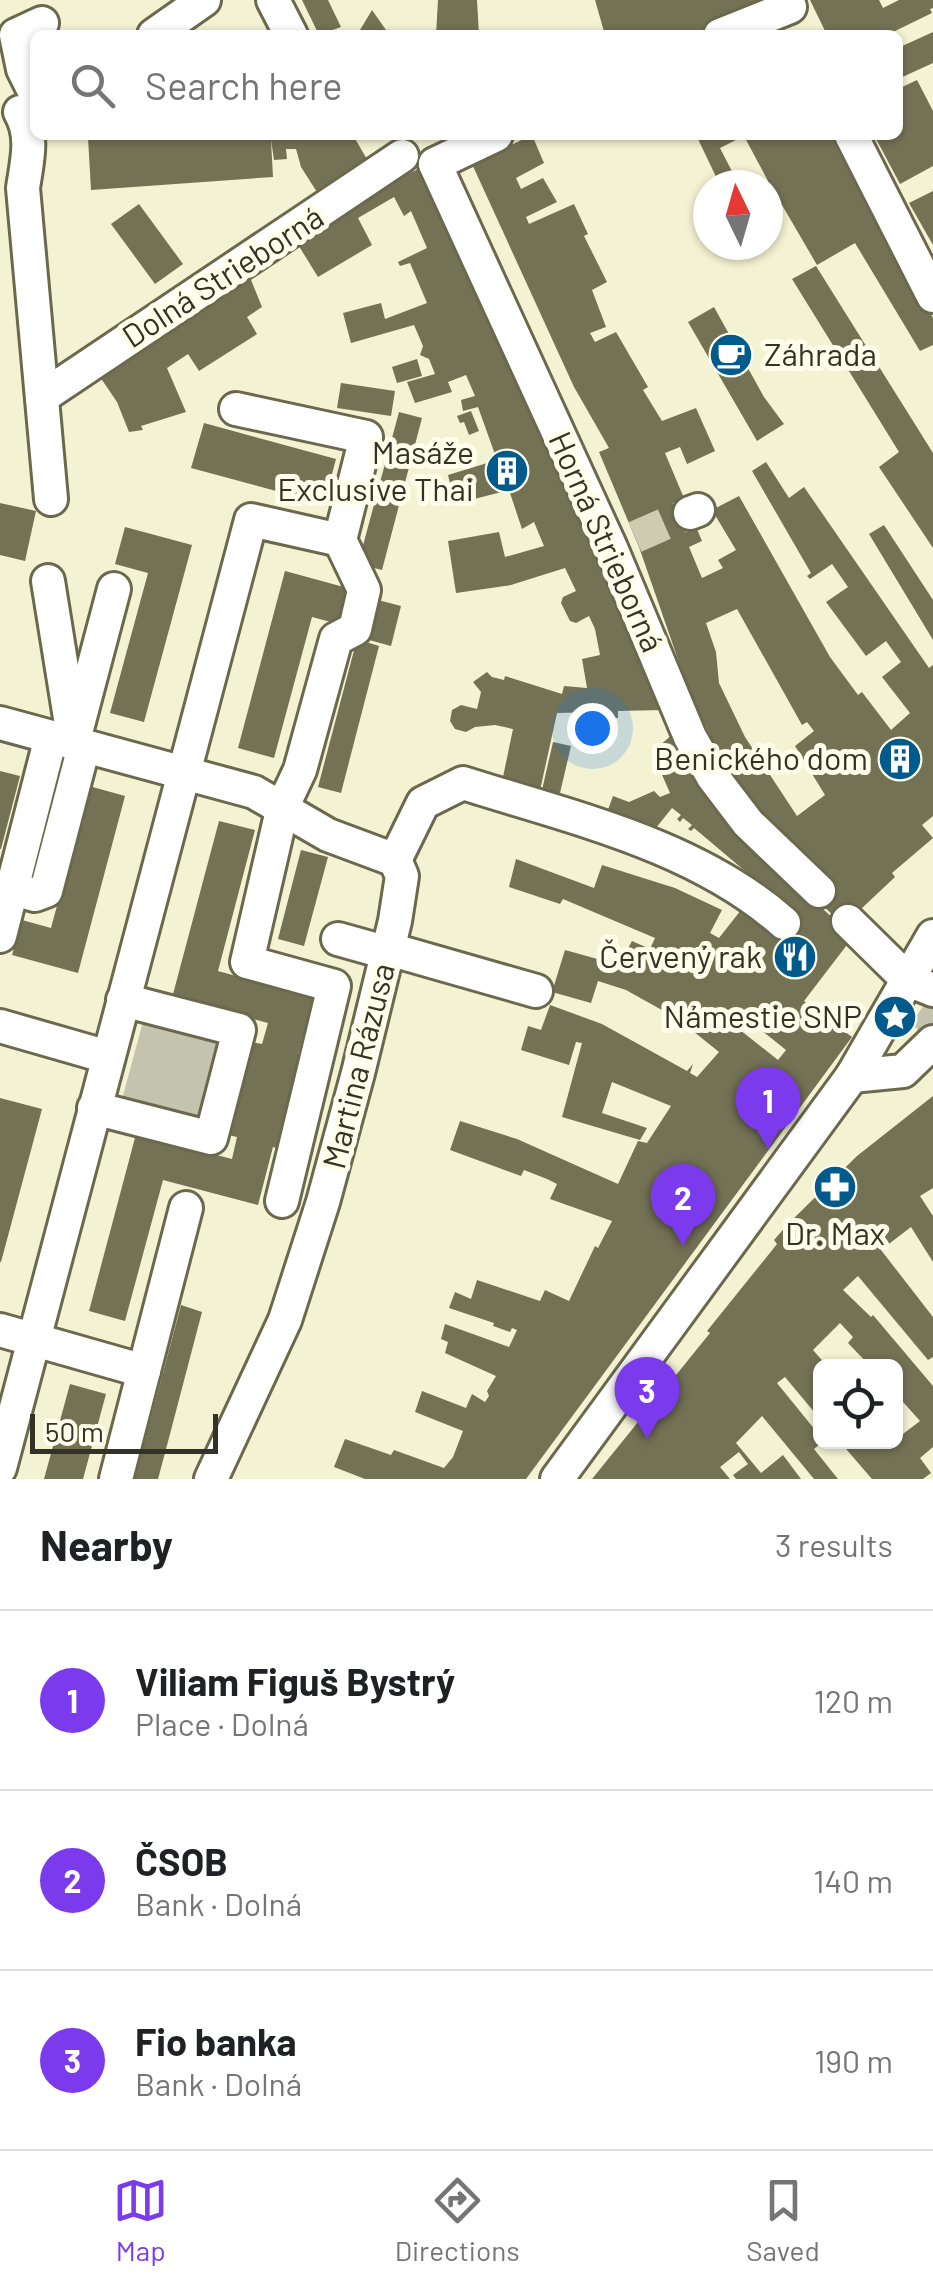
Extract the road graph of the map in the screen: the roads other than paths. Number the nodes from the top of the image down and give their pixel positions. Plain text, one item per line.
1 (204, 0) edge
2 (273, 0) edge
3 (793, 14) edge
4 (42, 23) dead end
5 (161, 30) edge
6 (288, 30) edge
7 (737, 30) edge
8 (23, 106) edge
9 (485, 140) edge
10 (854, 140) edge
11 (392, 146) edge
12 (435, 164) junction
13 (24, 188) junction
14 (0, 223) edge
15 (933, 296) edge
16 (42, 396) junction
17 (236, 410) dead end
18 (51, 499) dead end
19 (340, 540) junction
20 (48, 581) dead end
21 (114, 590) dead end
22 (0, 723) edge
23 (70, 742) junction
24 (186, 774) junction
25 (283, 806) junction
26 (395, 860) junction
27 (819, 892) dead end
28 (848, 921) dead end
29 (784, 923) dead end
30 (0, 936) edge
31 (933, 936) edge
32 (336, 946) dead end
33 (387, 956) junction
34 (920, 985) edge
35 (536, 991) dead end
36 (123, 1000) junction
37 (0, 1026) edge
38 (933, 1042) edge
39 (108, 1057) junction
40 (852, 1076) junction
41 (94, 1108) junction
42 (282, 1201) dead end
43 (186, 1208) dead end
44 (0, 1330) edge
45 (35, 1340) junction
46 (144, 1371) junction
47 (0, 1468) edge
48 (116, 1479) edge
49 (211, 1479) edge
50 (557, 1479) edge

1 - 5 street
2 - 6 street
3 - 7 street
4 - 8 street
8 - 13 street
9 - 12 street
10 - 15 street
11 - 12 street
11 - 16 street, Dolná Strieborná
12 - 27 street, Horná Strieborná
13 - 14 street
13 - 16 street
16 - 18 street
17 - 19 street
19 - 24 street
19 - 25 street
20 - 23 street
21 - 23 street
22 - 23 street
23 - 24 street
23 - 30 street
24 - 25 street
24 - 36 street
25 - 26 street
25 - 42 street
26 - 29 street
26 - 33 street, Martina Rázusa
28 - 34 street
31 - 34 street
32 - 33 street
33 - 35 street
33 - 49 street, Martina Rázusa
34 - 40 street
36 - 39 street
36 - 41 street
37 - 39 street
38 - 40 street
39 - 41 street
40 - 50 street
41 - 45 street
43 - 46 street
44 - 45 street
45 - 46 street
45 - 47 street
46 - 48 street

